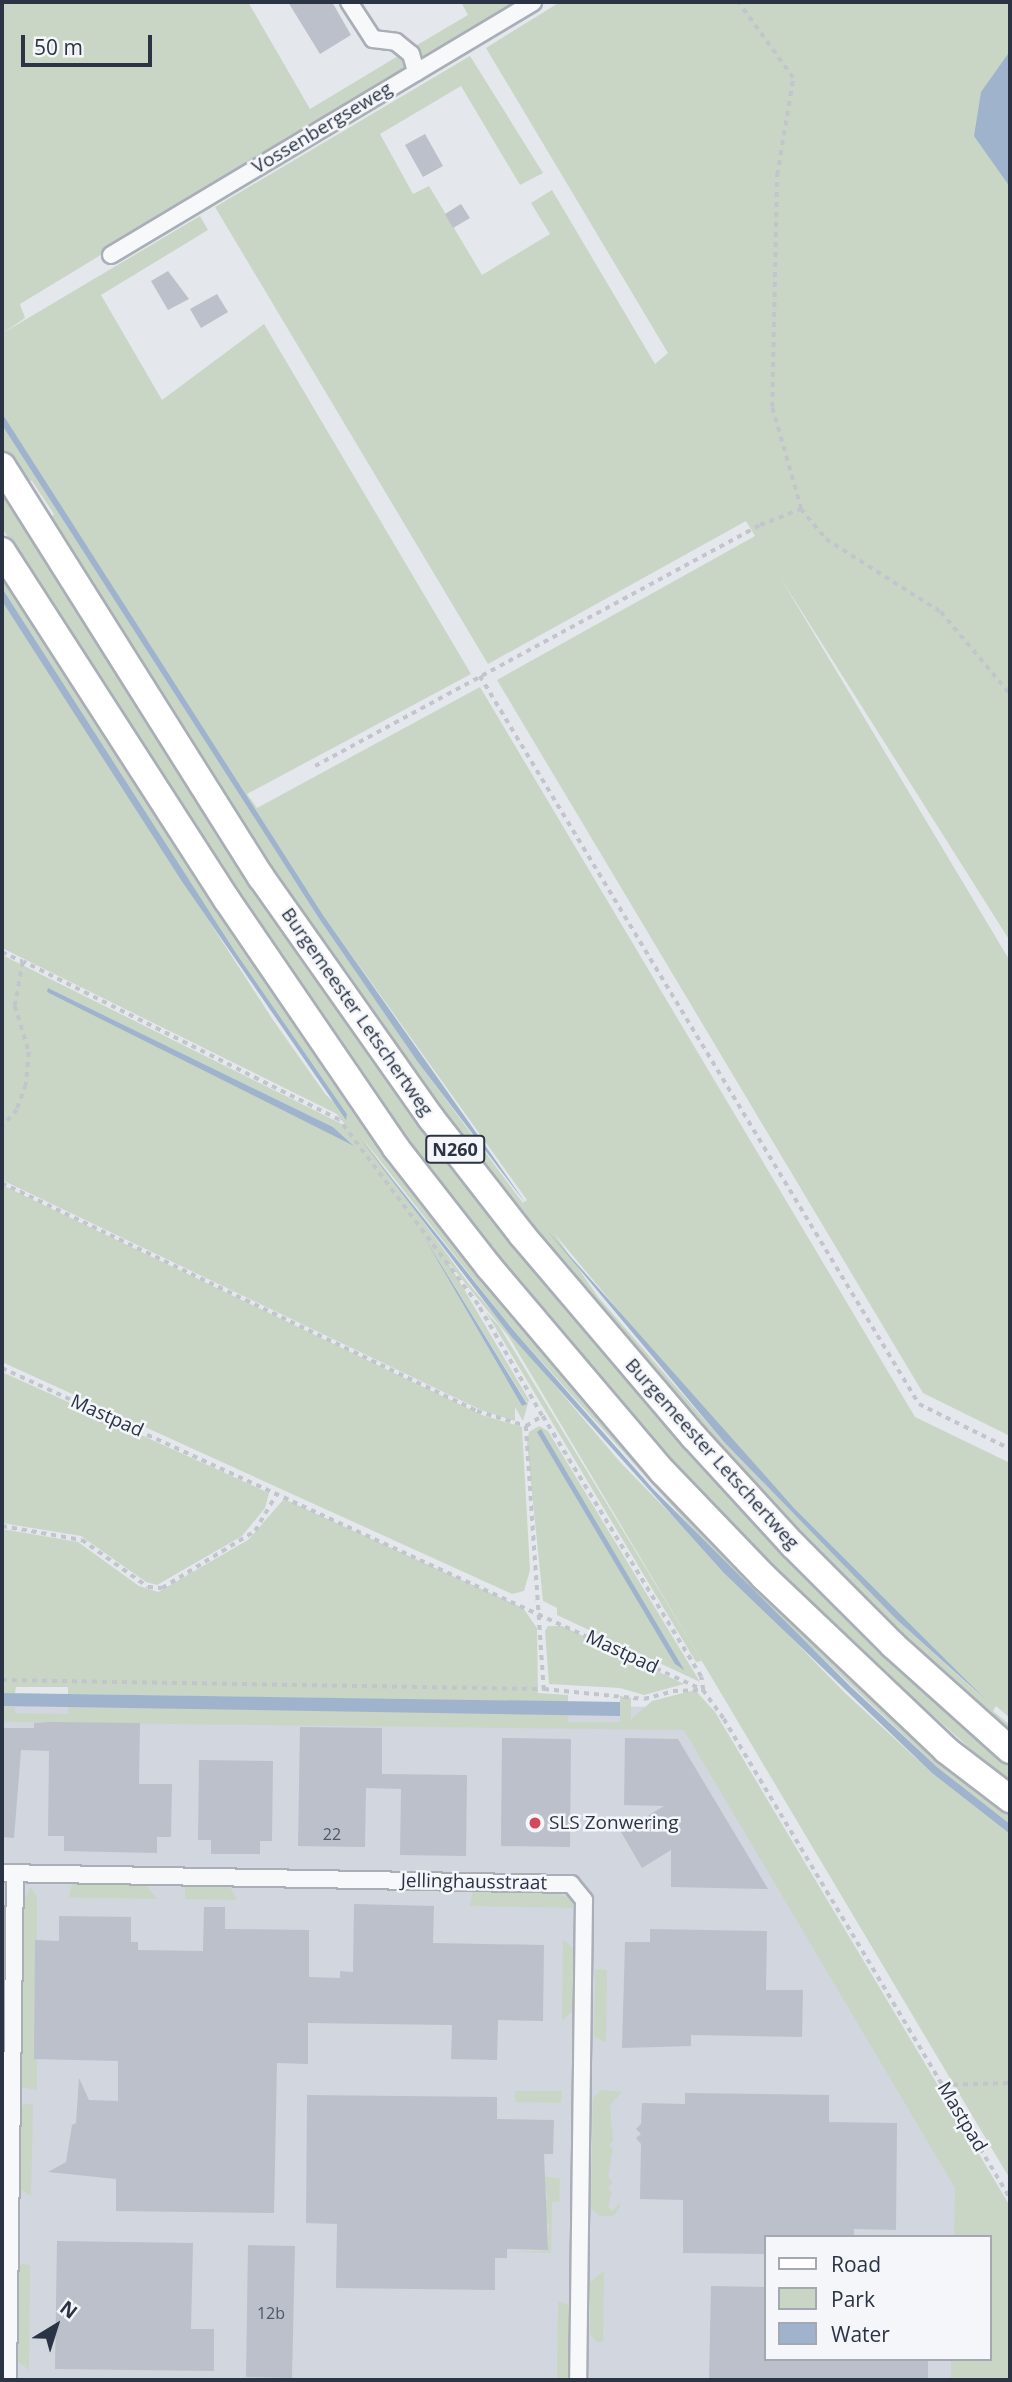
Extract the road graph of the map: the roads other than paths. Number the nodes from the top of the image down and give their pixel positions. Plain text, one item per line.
1 (349, 2) edge
2 (533, 2) edge
3 (416, 72) junction
4 (111, 255) dead end
5 (2, 466) edge
6 (2, 551) edge
7 (1010, 1750) edge
8 (1010, 1799) edge
9 (8, 1873) edge
10 (8, 2380) edge
11 (579, 2380) edge

1 - 3 street
2 - 3 street, Vossenbergseweg
3 - 4 street, Vossenbergseweg
5 - 7 main road, Burgemeester Letschertweg / N260
6 - 8 main road, N260
9 - 10 street
9 - 11 street, Jellinghausstraat

